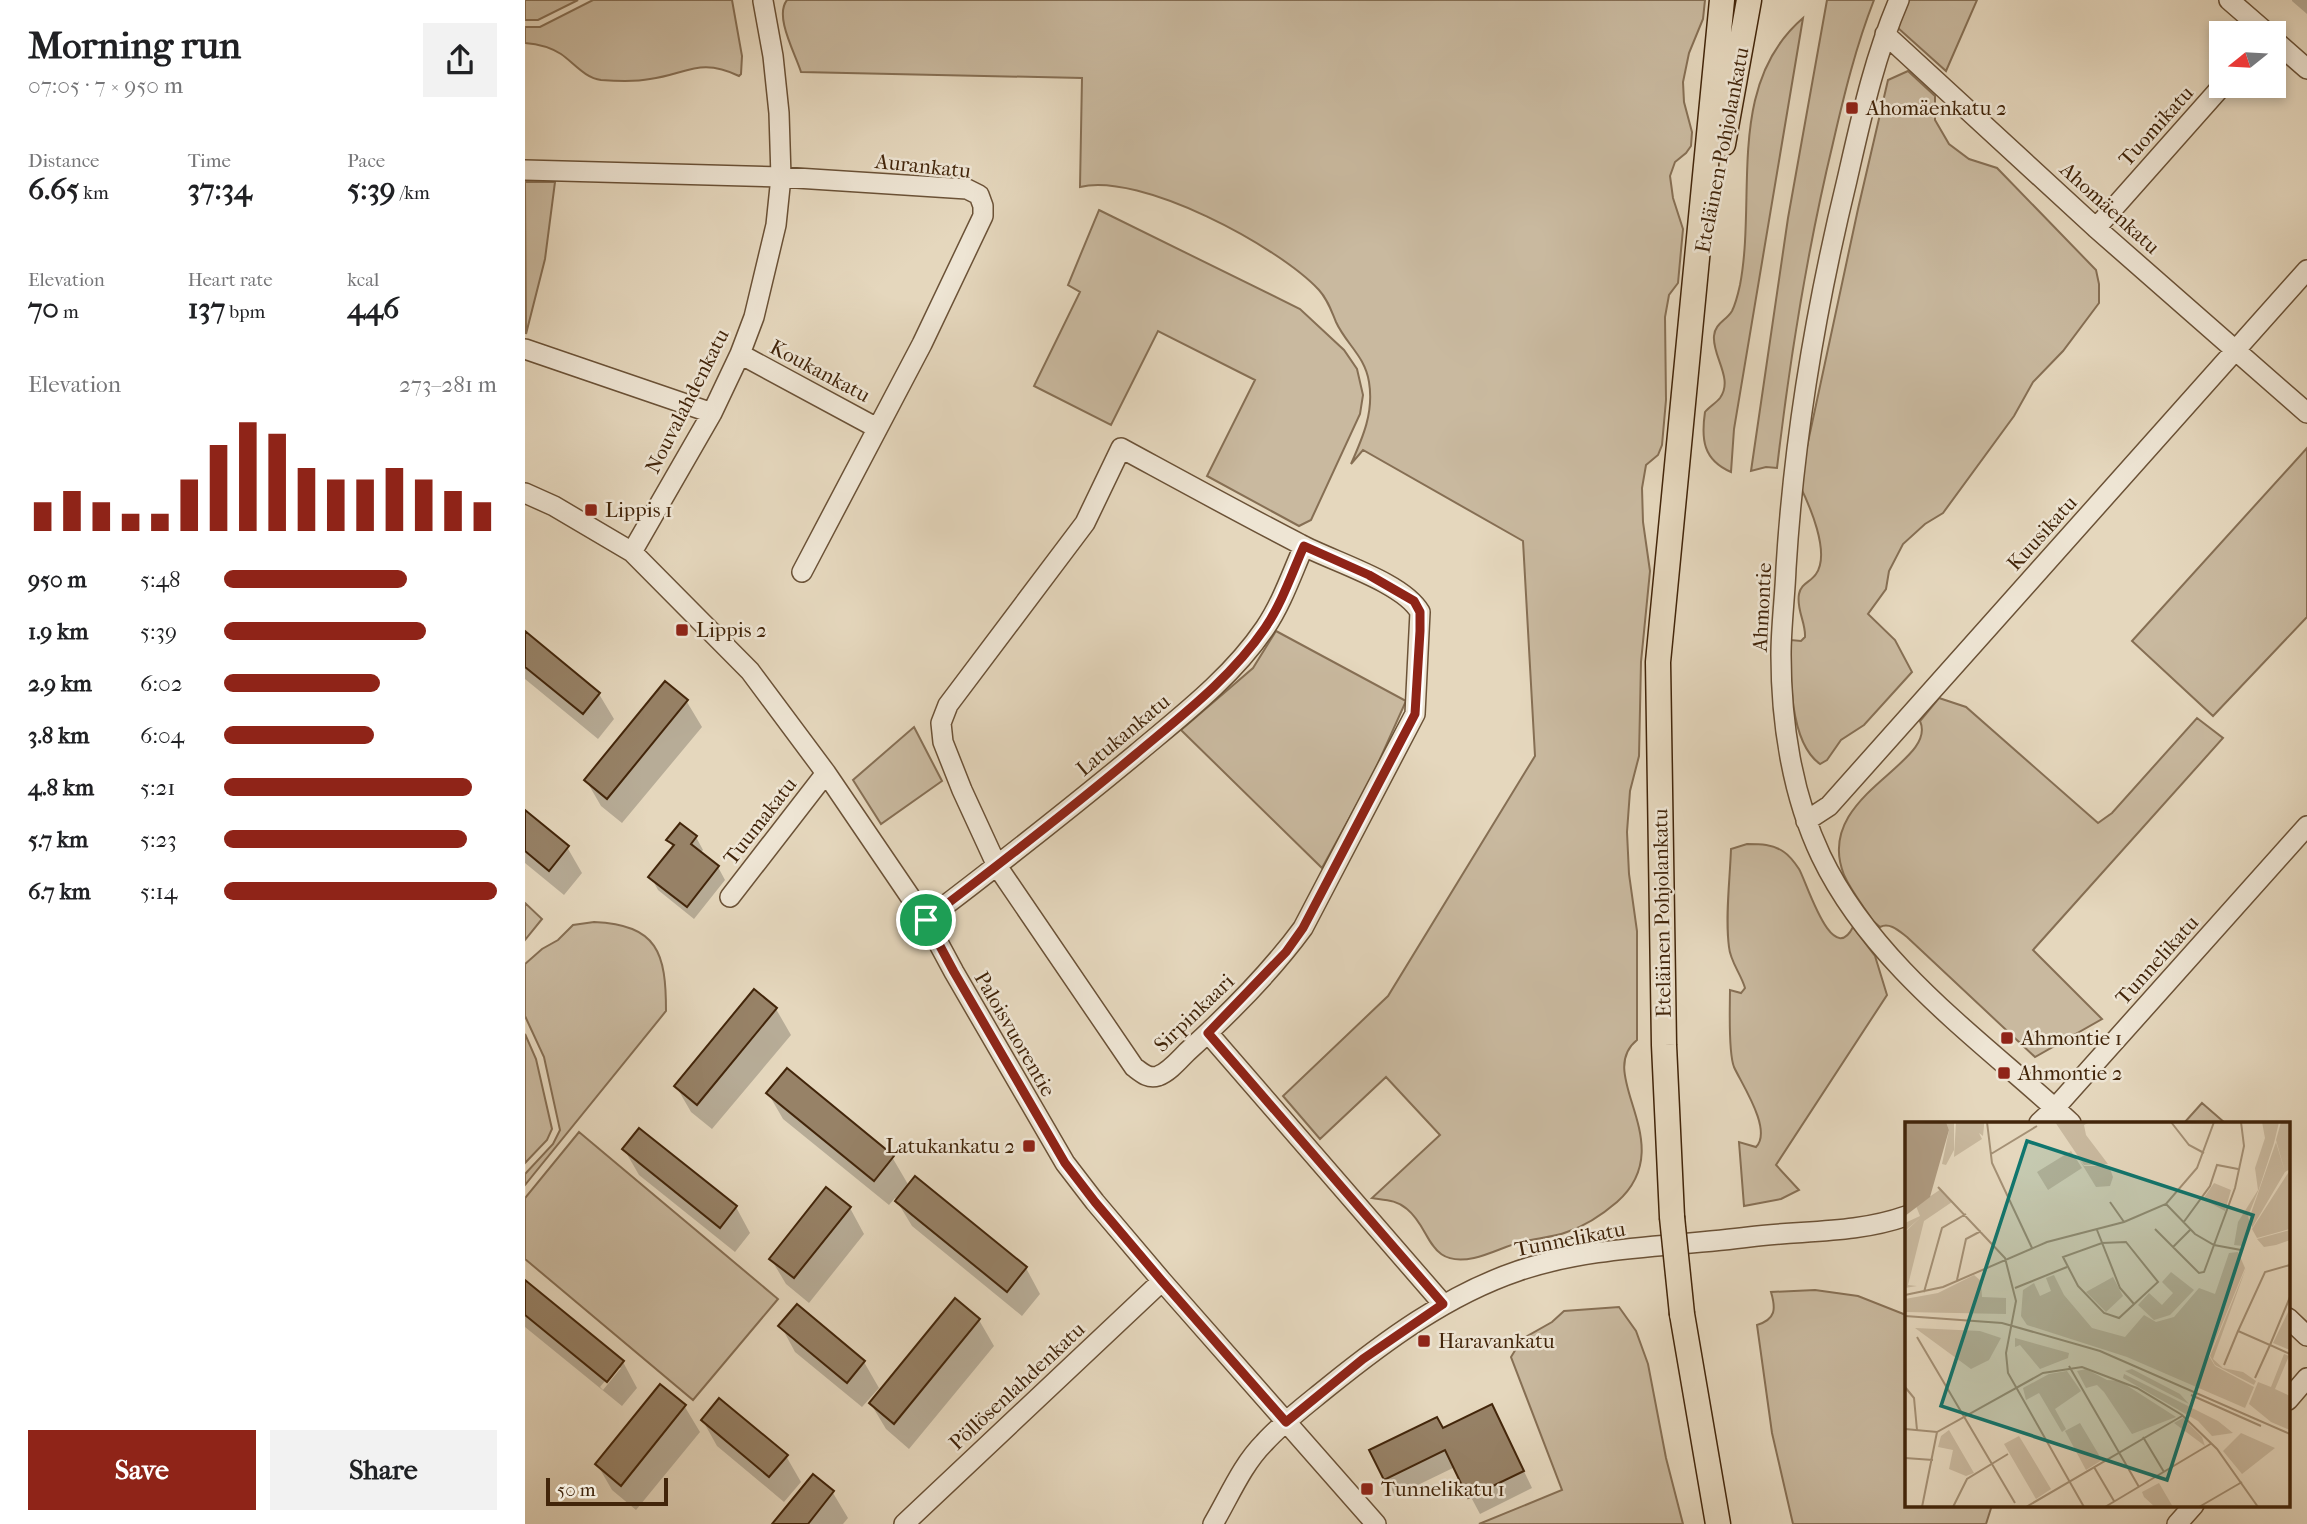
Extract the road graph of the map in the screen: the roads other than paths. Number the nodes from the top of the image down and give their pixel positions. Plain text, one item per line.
1 (1722, 0) edge
2 (1749, 0) edge
3 (1899, 0) edge
4 (2229, 0) edge
5 (763, 1) edge
6 (2253, 21) edge
7 (1885, 34) junction
8 (2286, 50) edge
9 (2307, 69) edge
10 (2211, 98) edge
11 (525, 170) edge
12 (781, 177) junction
13 (2096, 228) junction
14 (2307, 270) edge
15 (1694, 299) junction
16 (525, 349) edge
17 (2236, 350) junction
18 (740, 354) junction
19 (712, 412) junction
20 (2307, 413) edge
21 (877, 428) junction
22 (525, 493) edge
23 (1304, 546) junction
24 (632, 552) junction
25 (802, 572) dead end
26 (826, 773) junction
27 (1806, 821) junction
28 (2307, 826) edge
29 (997, 866) junction
30 (730, 897) dead end
31 (926, 920) junction
32 (1208, 1033) junction
33 (2055, 1108) junction
34 (2040, 1122) edge
35 (2070, 1122) edge
36 (1905, 1216) edge
37 (1162, 1281) junction
38 (1443, 1304) junction
39 (2289, 1319) edge
40 (2307, 1336) edge
41 (2307, 1378) edge
42 (2289, 1399) edge
43 (1286, 1422) junction
44 (2194, 1506) edge
45 (904, 1524) edge
46 (1213, 1524) edge
47 (1376, 1524) edge
48 (1718, 1524) edge
49 (2177, 1524) edge

1 - 15 main road, Eteläinen Pohjolankatu
2 - 15 main road, Eteläinen Pohjolankatu
3 - 7 street, Ahmontie
4 - 6 street
5 - 12 street, Nouvalahdenkatu
7 - 13 street, Ahomäenkatu
7 - 27 street, Ahmontie
8 - 9 street
10 - 13 street, Tuomikatu
11 - 12 street, Aurankatu
12 - 18 street, Nouvalahdenkatu
12 - 21 street, Aurankatu
13 - 17 street, Ahomäenkatu
14 - 17 street, Kuusikatu
15 - 48 main road, Eteläinen Pohjolankatu, bridge
16 - 19 street
17 - 20 street, Ahomäenkatu
17 - 27 street, Kuusikatu
18 - 19 street, Nouvalahdenkatu
18 - 21 street, Koukankatu
19 - 24 street, Nouvalahdenkatu
21 - 25 street, Aurankatu
22 - 24 street, Paloisvuorentie
23 - 29 street, Latukankatu
23 - 29 street, Sirpinkaari
23 - 32 street, Sirpinkaari
24 - 26 street, Paloisvuorentie
26 - 30 street, Tuumakatu
26 - 31 street, Paloisvuorentie
27 - 33 street, Ahmontie
28 - 33 street, Tunnelikatu
29 - 31 street, Latukankatu
29 - 32 street, Sirpinkaari
31 - 37 street, Paloisvuorentie
32 - 38 street
33 - 34 street, Tunnelikatu
33 - 35 street, Ahmontie
36 - 38 street, Tunnelikatu
37 - 43 street, Paloisvuorentie
37 - 45 street, Pöllösenlahdenkatu
38 - 43 street, Tunnelikatu
39 - 40 street
41 - 42 street
43 - 46 street, Tunnelikatu
43 - 47 street, Paloisvuorentie
44 - 49 street

